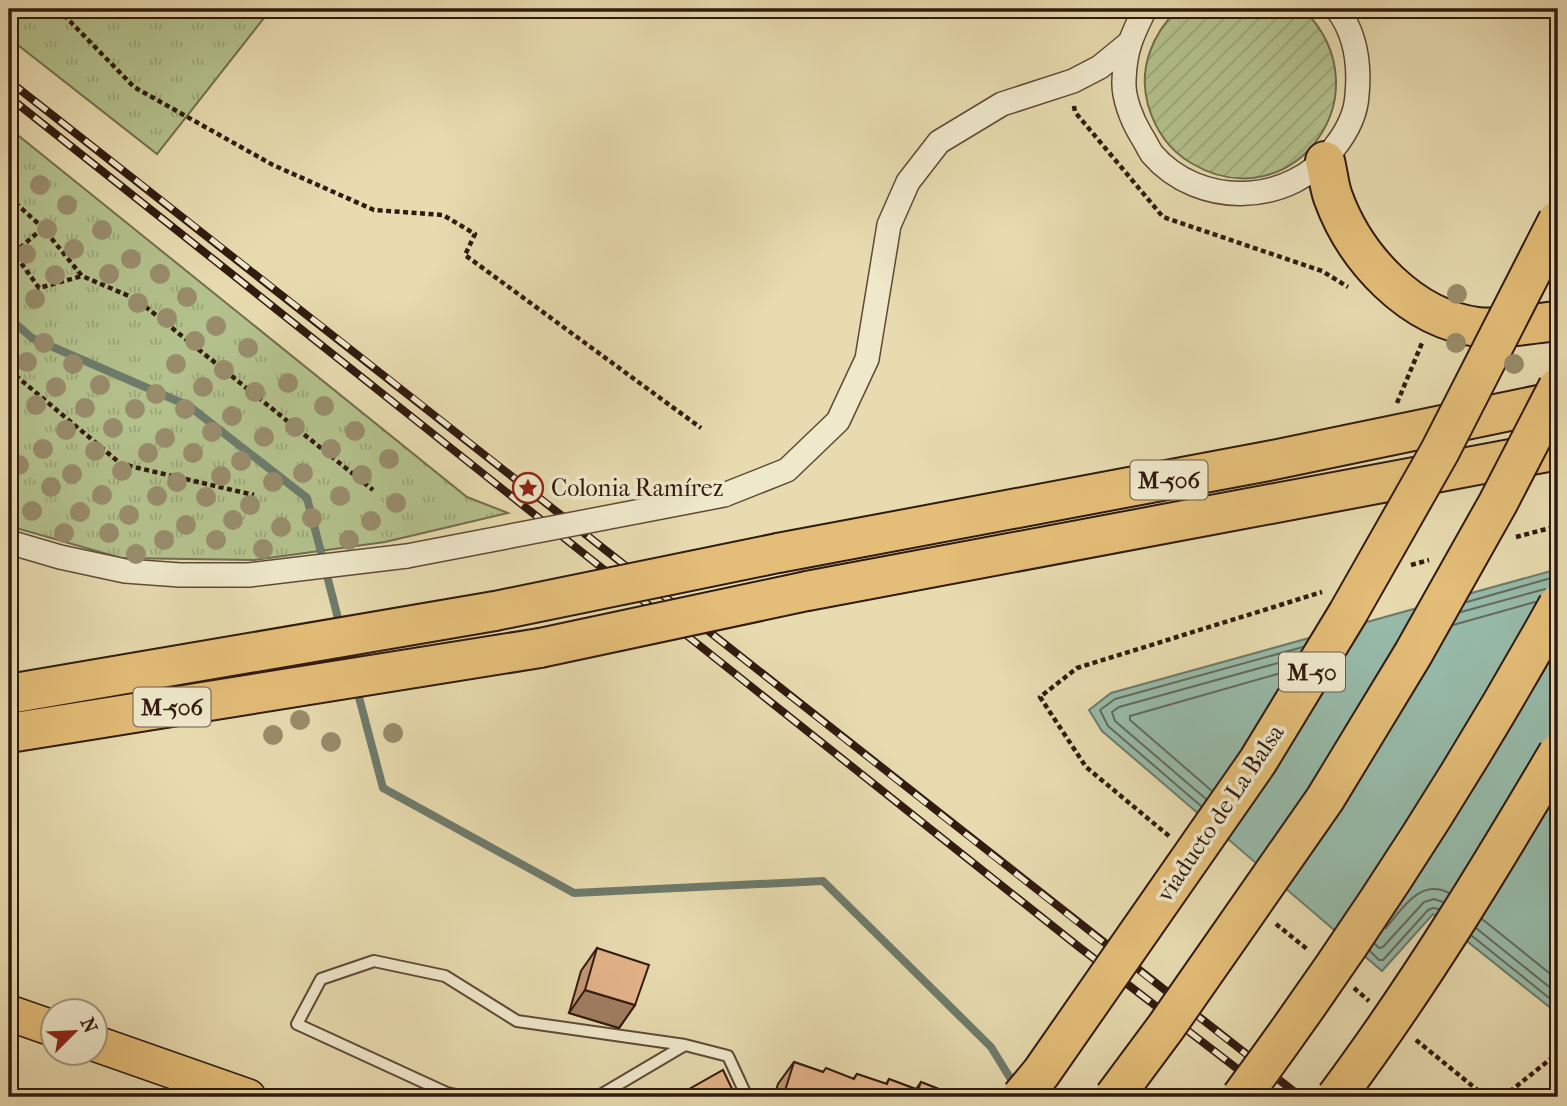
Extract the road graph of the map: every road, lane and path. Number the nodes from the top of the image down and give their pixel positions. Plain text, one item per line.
1 (58, 9) edge
2 (1145, 9) edge
3 (1337, 9) edge
4 (1353, 9) edge
5 (1353, 39) junction
6 (1128, 44) junction
7 (1074, 112) dead end
8 (1325, 161) junction
9 (9, 200) edge
10 (1558, 220) edge
11 (43, 228) junction
12 (9, 249) edge
13 (14, 253) junction
14 (9, 259) edge
15 (82, 276) junction
16 (1357, 292) dead end
17 (1558, 321) edge
18 (1426, 334) dead end
19 (9, 370) edge
20 (1558, 387) edge
21 (1558, 401) edge
22 (1395, 407) dead end
23 (701, 428) dead end
24 (1558, 450) edge
25 (373, 490) dead end
26 (254, 495) dead end
27 (9, 542) edge
28 (1558, 605) edge
29 (15, 691) edge
30 (9, 733) edge
31 (1558, 753) edge
32 (685, 1045) junction
33 (108, 1048) edge
34 (1558, 1053) edge
35 (108, 1054) edge
36 (208, 1097) edge
37 (248, 1097) edge
38 (466, 1097) edge
39 (597, 1097) edge
40 (747, 1097) edge
41 (1021, 1097) edge
42 (1114, 1097) edge
43 (1241, 1097) edge
44 (1336, 1097) edge
45 (1503, 1097) edge

1 - 23 path
2 - 6 street
3 - 5 street
4 - 5 street
5 - 8 street
6 - 8 street
6 - 27 street, bridge
7 - 16 path
8 - 17 highway
9 - 11 path
10 - 41 highway, viaducto de La Balsa / M-50, bridge
11 - 13 path
11 - 15 path
12 - 13 path
13 - 14 path
13 - 15 path
15 - 25 path
18 - 22 path
19 - 26 path
20 - 42 highway, bridge
21 - 29 highway, M-506, bridge
24 - 30 highway, M-506, bridge
28 - 43 highway, bridge
31 - 44 highway, bridge
32 - 38 lane
32 - 39 lane
32 - 40 lane
33 - 37 main road
34 - 45 path
35 - 36 main road

